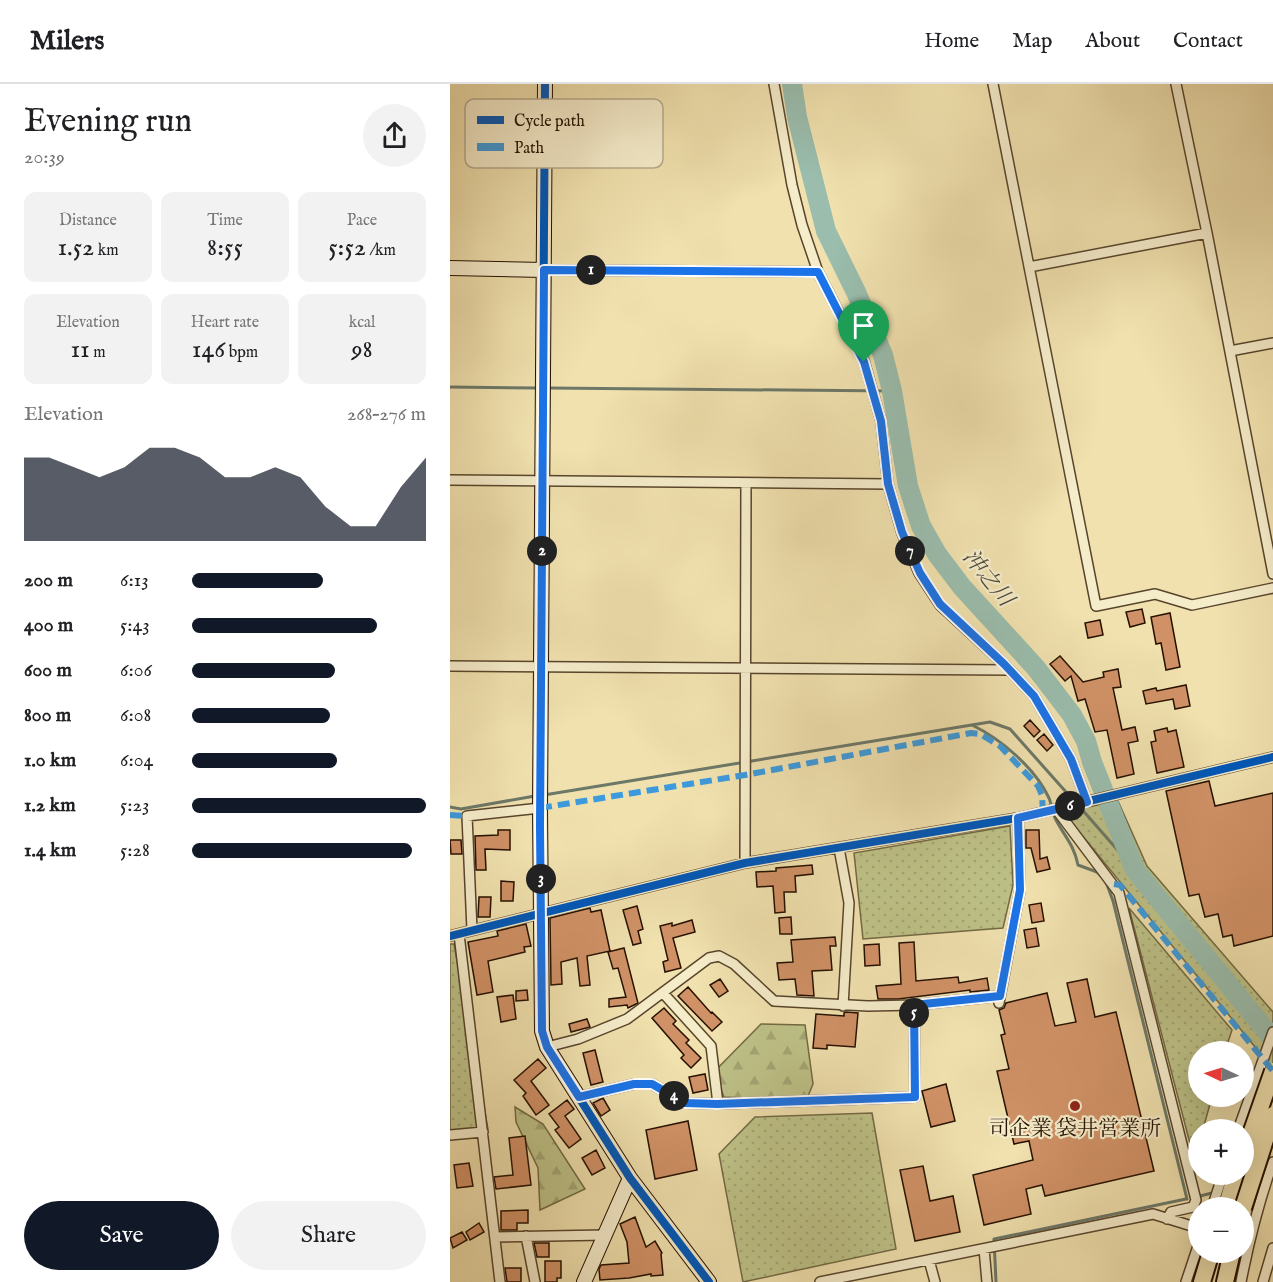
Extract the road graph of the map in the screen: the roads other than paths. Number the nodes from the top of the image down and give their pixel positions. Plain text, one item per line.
1 (545, 84) edge
2 (774, 84) edge
3 (993, 84) edge
4 (1176, 84) edge
5 (545, 99) edge
6 (545, 168) edge
7 (1207, 232) junction
8 (1029, 267) junction
9 (450, 268) edge
10 (544, 270) junction
11 (818, 272) junction
12 (1273, 343) edge
13 (1230, 351) junction
14 (450, 480) edge
15 (542, 481) junction
16 (746, 483) junction
17 (888, 484) junction
18 (1273, 573) edge
19 (1273, 588) edge
20 (450, 666) edge
21 (541, 666) junction
22 (745, 668) junction
23 (1010, 670) junction
24 (1273, 757) edge
25 (1087, 802) junction
26 (540, 806) junction
27 (1056, 809) junction
28 (1018, 818) junction
29 (839, 848) junction
30 (745, 863) junction
31 (541, 914) junction
32 (472, 930) junction
33 (454, 935) edge
34 (663, 993) junction
35 (914, 1005) junction
36 (843, 1006) junction
37 (1273, 1032) edge
38 (547, 1047) junction
39 (1265, 1072) edge
40 (579, 1097) junction
41 (717, 1104) junction
42 (1273, 1115) edge
43 (1243, 1119) edge
44 (1253, 1119) edge
45 (483, 1132) junction
46 (450, 1135) edge
47 (1273, 1162) edge
48 (630, 1179) junction
49 (1247, 1197) edge
50 (1167, 1219) junction
51 (1188, 1225) edge
52 (605, 1234) junction
53 (526, 1236) junction
54 (495, 1237) junction
55 (1273, 1248) edge
56 (984, 1249) junction
57 (929, 1260) junction
58 (1192, 1263) edge
59 (1210, 1263) edge
60 (1213, 1263) edge
61 (1231, 1263) edge
62 (874, 1271) junction
63 (500, 1282) edge
64 (535, 1282) edge
65 (584, 1282) edge
66 (709, 1282) edge
67 (822, 1282) edge
68 (878, 1282) edge
69 (935, 1282) edge
70 (987, 1282) edge
71 (1186, 1282) edge
72 (1202, 1282) edge
73 (1210, 1282) edge
74 (1227, 1282) edge
75 (1241, 1282) edge
76 (1263, 1282) edge

1 - 5 street
2 - 11 street
3 - 8 street
4 - 7 street
6 - 10 street
7 - 8 street
7 - 13 street
8 - 19 street
9 - 10 street
10 - 11 street
10 - 15 street
11 - 17 street
12 - 13 street
13 - 18 street
14 - 15 street
15 - 16 street
15 - 21 street
16 - 17 street
16 - 22 street
17 - 23 street
20 - 21 street
21 - 22 street
21 - 26 street
22 - 23 street
22 - 30 street
23 - 25 street
24 - 25 street
25 - 27 street
26 - 31 street
26 - 32 street
27 - 28 street
27 - 50 street
28 - 29 street
28 - 35 street
29 - 30 street
29 - 36 street
30 - 31 street
31 - 32 street
31 - 38 street
32 - 33 street
33 - 45 street
34 - 36 street
34 - 38 street
34 - 41 street
35 - 36 street
35 - 41 street
37 - 39 street
38 - 40 street
39 - 43 street
39 - 44 highway, bridge
40 - 41 street
40 - 48 street
42 - 49 highway, bridge
45 - 46 street
45 - 54 street
47 - 75 street
48 - 52 street
48 - 66 street
50 - 51 street
50 - 56 street
52 - 53 street
52 - 65 street
53 - 54 street
53 - 64 street
54 - 63 street
55 - 76 street
56 - 57 street
56 - 70 street
57 - 62 street
57 - 69 street
58 - 71 street
59 - 72 highway
60 - 73 highway
61 - 74 highway
62 - 67 street
62 - 68 street

